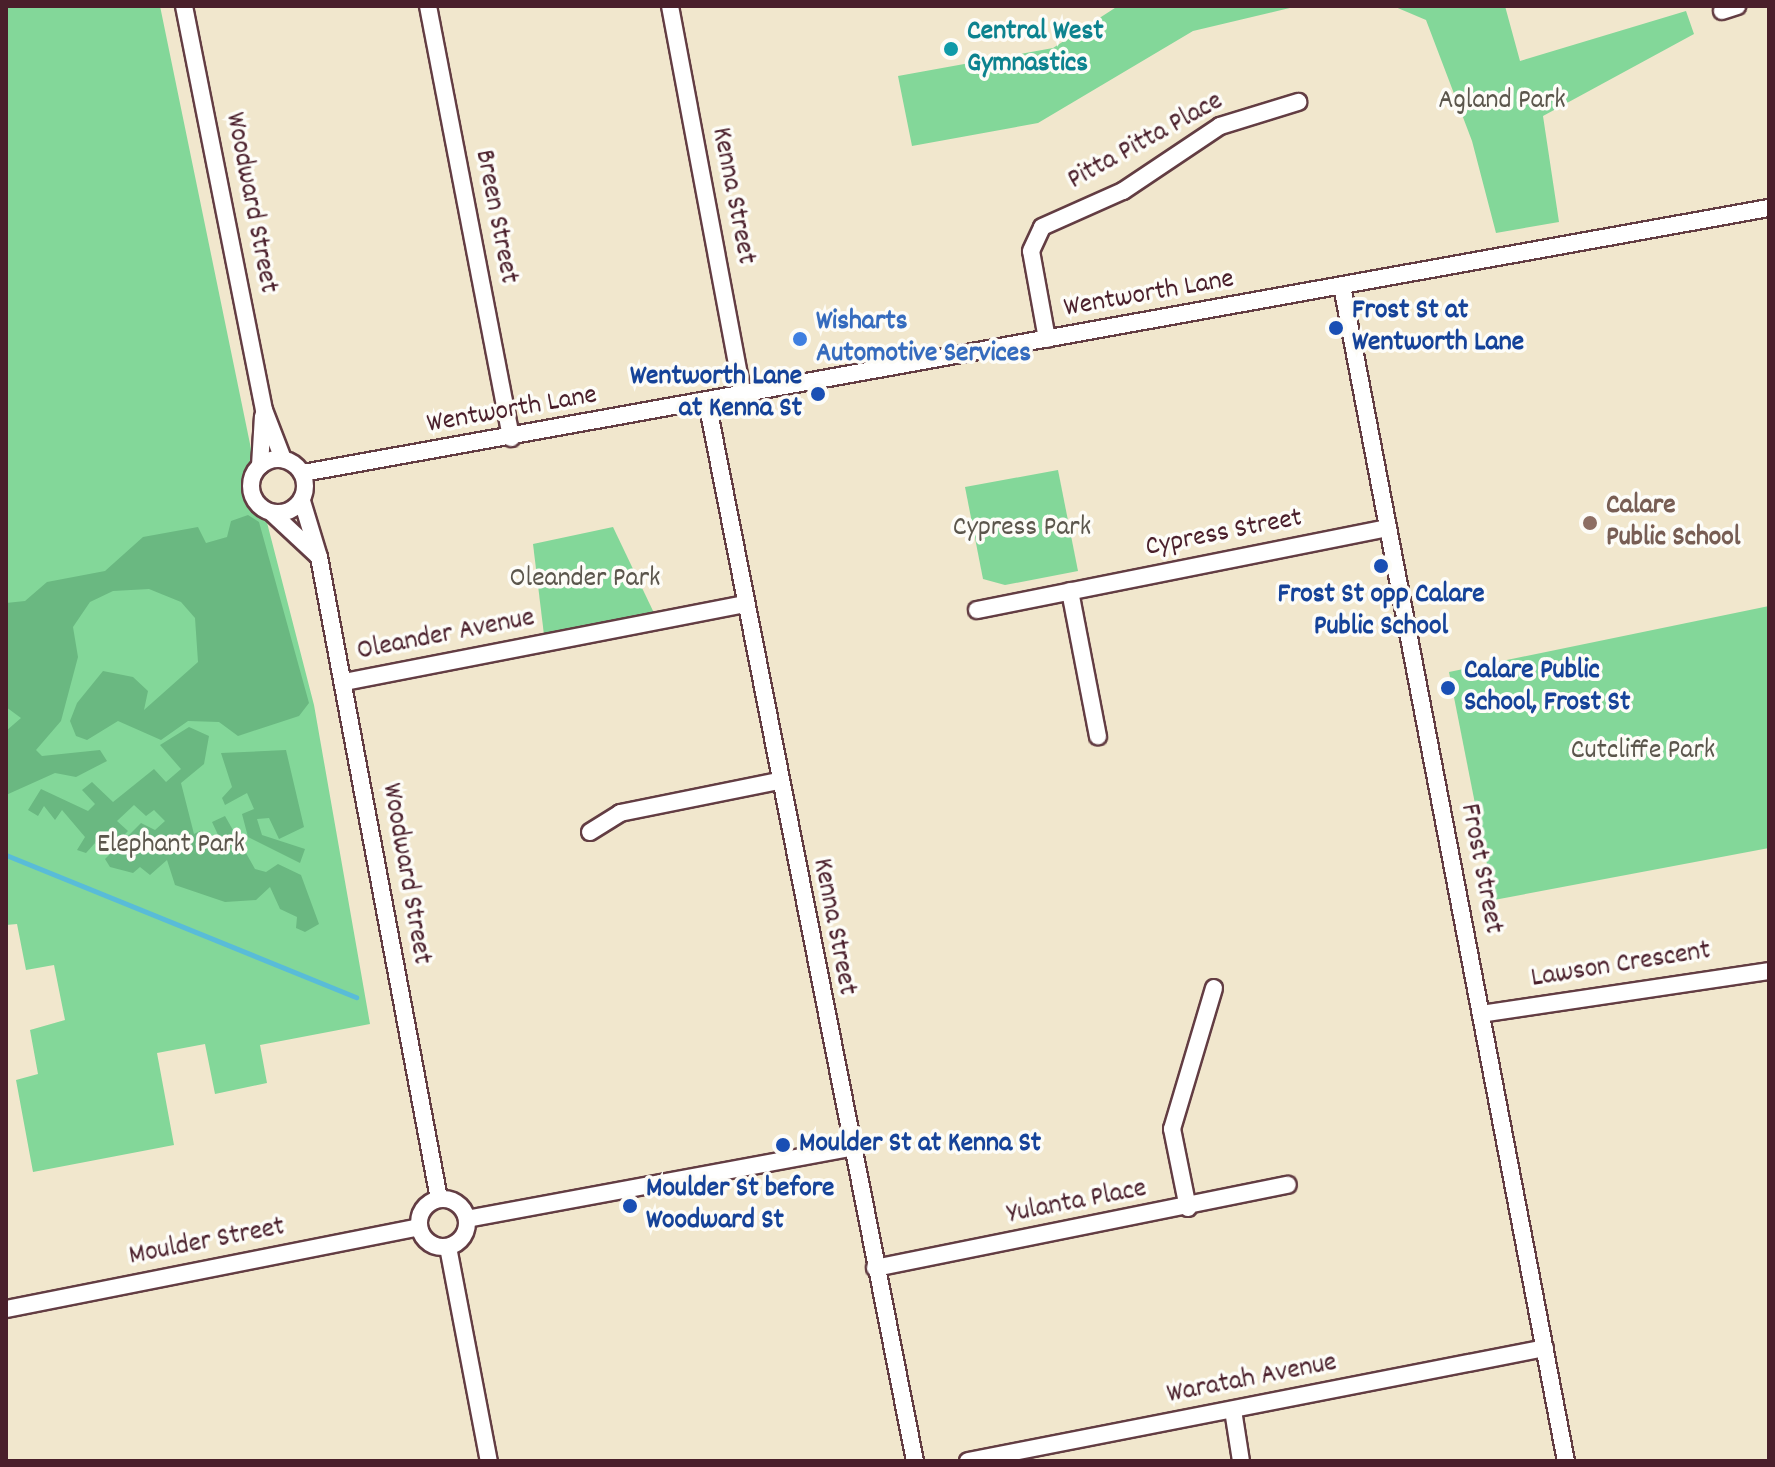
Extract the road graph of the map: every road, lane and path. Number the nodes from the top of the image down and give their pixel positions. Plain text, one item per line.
1 (184, 6) edge
2 (428, 6) edge
3 (670, 6) edge
4 (1298, 102) dead end
5 (1769, 208) edge
6 (1342, 286) junction
7 (1047, 339) junction
8 (743, 395) junction
9 (707, 402) junction
10 (264, 410) junction
11 (511, 438) junction
12 (283, 459) junction
13 (260, 466) junction
14 (303, 473) junction
15 (302, 501) junction
16 (272, 513) junction
17 (1388, 528) junction
18 (319, 557) junction
19 (1070, 591) junction
20 (746, 604) junction
21 (977, 610) dead end
22 (344, 682) junction
23 (1098, 736) dead end
24 (778, 781) junction
25 (590, 832) dead end
26 (1769, 971) edge
27 (1214, 988) dead end
28 (1481, 1014) junction
29 (850, 1148) junction
30 (1288, 1185) dead end
31 (439, 1199) junction
32 (1188, 1208) junction
33 (467, 1219) junction
34 (419, 1227) junction
35 (448, 1247) junction
36 (875, 1268) junction
37 (6, 1309) edge
38 (1545, 1348) junction
39 (1233, 1410) junction
40 (489, 1461) edge
41 (915, 1461) edge
42 (968, 1461) edge
43 (1241, 1461) edge
44 (1566, 1461) edge

1 - 10 street, Woodward Street
2 - 11 street, Breen Street
3 - 8 street, Kenna Street
4 - 7 street, Pitta Pitta Place
5 - 6 street, Wentworth Lane
6 - 7 street, Wentworth Lane
6 - 17 street, Frost Street
7 - 8 street, Wentworth Lane
8 - 9 street, Wentworth Lane
9 - 11 street, Wentworth Lane
9 - 20 street, Kenna Street
10 - 12 street, Woodward Street
10 - 13 street, Woodward Street
11 - 14 street, Wentworth Lane
12 - 13 street
12 - 14 street
13 - 16 street
14 - 15 street
15 - 16 street
15 - 18 street, Woodward Street
16 - 18 street
17 - 19 street, Cypress Street
17 - 28 street, Frost Street
18 - 22 street, Woodward Street
19 - 21 street, Cypress Street
19 - 23 street
20 - 22 street, Oleander Avenue
20 - 24 street, Kenna Street
22 - 31 street, Woodward Street
24 - 25 street
24 - 29 street, Kenna Street
26 - 28 street, Lawson Crescent
27 - 32 street
28 - 38 street, Frost Street
29 - 33 street
29 - 36 street, Kenna Street
30 - 32 street, Yulanta Place
31 - 33 street
31 - 34 street
32 - 36 street, Yulanta Place
33 - 35 street
34 - 35 street
34 - 37 street, Moulder Street
35 - 40 street
36 - 41 street, Kenna Street
38 - 39 street, Waratah Avenue
38 - 44 street, Frost Street
39 - 42 street, Waratah Avenue
39 - 43 street

